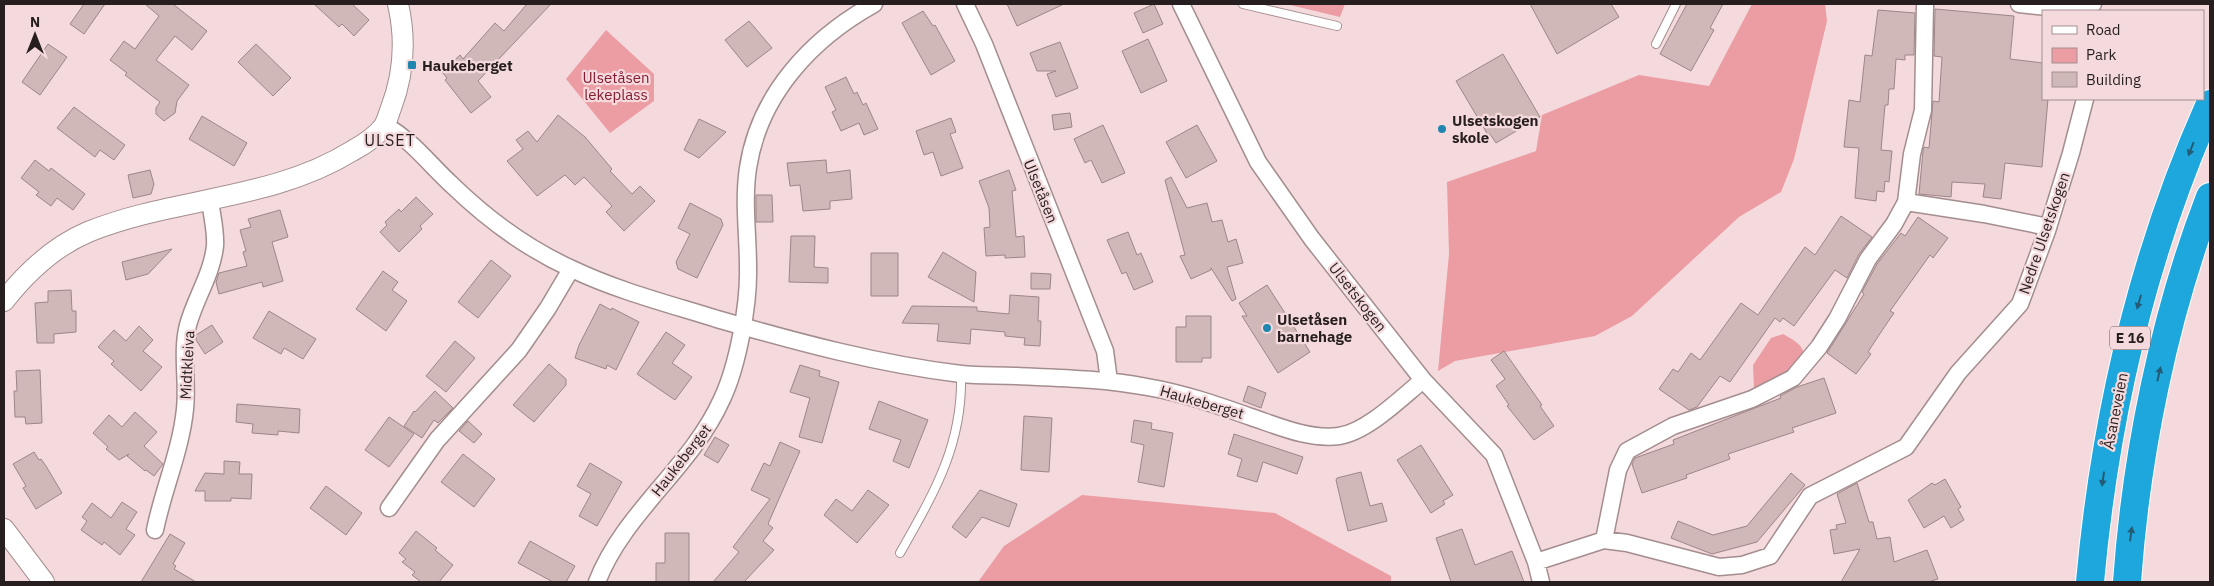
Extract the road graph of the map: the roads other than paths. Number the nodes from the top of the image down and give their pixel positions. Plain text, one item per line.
1 (398, 4) edge
2 (874, 4) edge
3 (965, 4) edge
4 (1181, 4) edge
5 (1243, 4) edge
6 (1676, 4) edge
7 (1925, 4) edge
8 (2020, 4) edge
9 (2093, 4) edge
10 (1337, 26) dead end
11 (1656, 44) dead end
12 (2085, 100) edge
13 (2210, 104) edge
14 (385, 125) junction
15 (2210, 197) edge
16 (210, 201) junction
17 (1906, 202) junction
18 (2048, 227) junction
19 (571, 269) junction
20 (4, 301) edge
21 (742, 326) junction
22 (961, 374) junction
23 (1423, 380) junction
24 (1109, 381) junction
25 (389, 508) dead end
26 (4, 529) edge
27 (155, 530) dead end
28 (1604, 540) junction
29 (900, 553) dead end
30 (1536, 562) junction
31 (44, 582) edge
32 (597, 582) edge
33 (1541, 582) edge
34 (2090, 582) edge
35 (2127, 582) edge

1 - 14 street
2 - 21 street
3 - 24 street, Ulsetåsen
4 - 23 street, Ulsetskogen
5 - 10 lane
6 - 11 lane
7 - 17 street
8 - 9 street
12 - 18 street, Nedre Ulsetskogen
13 -> 34 highway, Åsaneveien / E 16
14 - 16 street
14 - 19 street, Haukeberget
35 -> 15 highway, E 16
16 - 20 street
16 - 27 street, Midtkleiva
17 - 18 street
17 - 28 street
18 - 28 street, Nedre Ulsetskogen
19 - 21 street, Haukeberget
19 - 25 street
21 - 22 street, Haukeberget
21 - 32 street, Haukeberget
22 - 24 street, Haukeberget
22 - 29 lane
23 - 24 street, Haukeberget
23 - 30 street, Ulsetskogen
26 - 31 street
28 - 30 street, Nedre Ulsetskogen
30 - 33 street, Ulsetskogen

